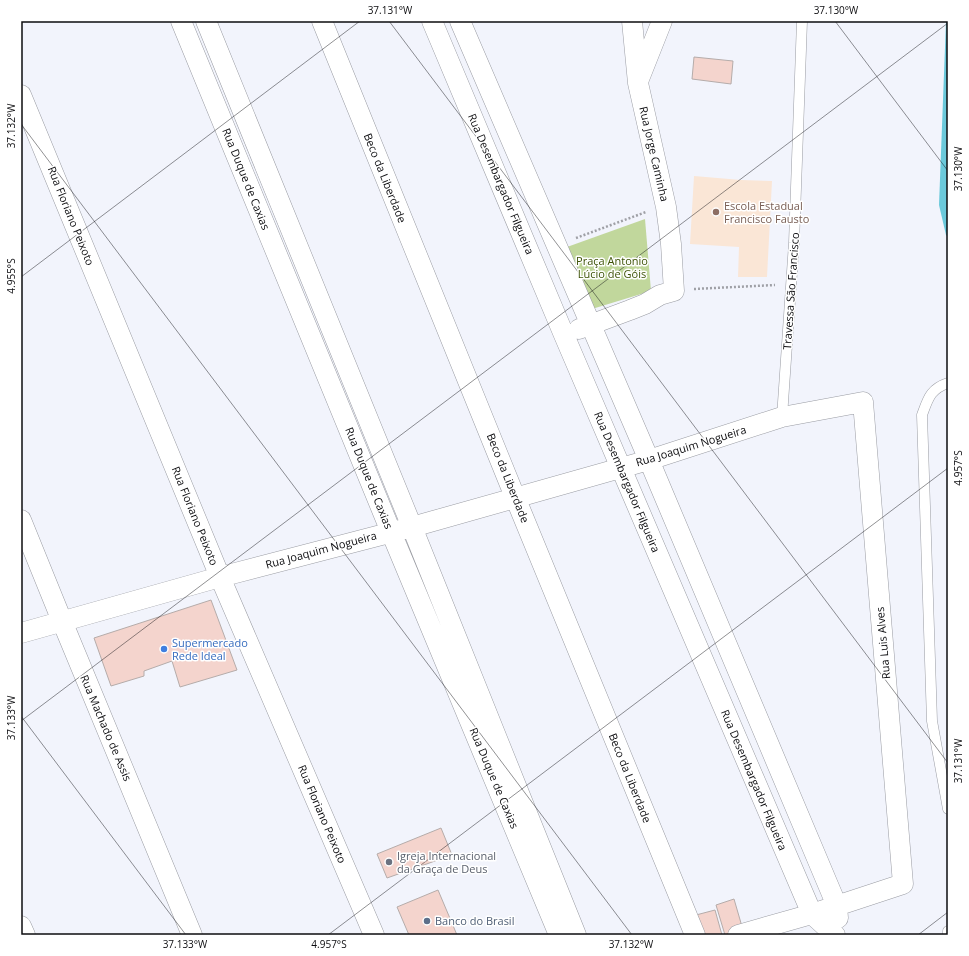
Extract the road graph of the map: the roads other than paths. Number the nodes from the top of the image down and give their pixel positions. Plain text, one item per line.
1 (182, 21) edge
2 (206, 21) edge
3 (322, 21) edge
4 (432, 21) edge
5 (460, 21) edge
6 (632, 21) edge
7 (662, 21) edge
8 (802, 21) edge
9 (638, 83) junction
10 (21, 95) edge
11 (557, 245) junction
12 (531, 255) junction
13 (591, 324) junction
14 (564, 335) junction
15 (948, 383) edge
16 (863, 402) joint
17 (782, 417) junction
18 (649, 460) junction
19 (620, 468) junction
20 (515, 498) junction
21 (21, 520) edge
22 (412, 527) junction
23 (391, 532) junction
24 (220, 577) junction
25 (62, 621) junction
26 (21, 633) edge
27 (948, 809) edge
28 (837, 906) junction
29 (812, 914) junction
30 (21, 926) edge
31 (948, 932) edge
32 (25, 935) edge
33 (192, 935) edge
34 (374, 935) edge
35 (559, 935) edge
36 (576, 935) edge
37 (695, 935) edge
38 (738, 935) edge
39 (835, 935) edge
40 (840, 935) edge
41 (948, 935) edge

1 - 23 street, Rua Duque de Caxias
2 - 22 street, Rua Duque de Caxias
3 - 20 street, Beco da Liberdade
4 - 12 street, Rua Desembargador Filgueira
5 - 11 street
6 - 9 street, Rua Jorge Caminha
7 - 9 street
8 - 17 lane, Travessa São Francisco
9 - 13 street, Rua Jorge Caminha
10 - 24 street, Rua Floriano Peixoto
11 - 12 street
11 - 13 street
12 - 14 street, Rua Desembargador Filgueira
13 - 14 street
13 - 18 street
14 - 19 street, Rua Desembargador Filgueira
15 - 27 lane
16 - 17 street, Rua Joaquim Nogueira
16 - 28 street, Rua Luis Alves
17 - 18 street, Rua Joaquim Nogueira
18 - 19 street, Rua Joaquim Nogueira
18 - 28 street
19 - 20 street, Rua Joaquim Nogueira
19 - 29 street, Rua Desembargador Filgueira
20 - 22 street, Rua Joaquim Nogueira
20 - 37 street, Beco da Liberdade
21 - 25 street, Rua Machado de Assis
22 - 23 street, Rua Joaquim Nogueira
22 - 36 street, Rua Duque de Caxias
23 - 24 street, Rua Joaquim Nogueira
23 - 35 street, Rua Duque de Caxias
24 - 25 street, Rua Joaquim Nogueira
24 - 34 street, Rua Floriano Peixoto
25 - 26 street, Rua Joaquim Nogueira
25 - 33 street, Rua Machado de Assis
28 - 29 street
28 - 40 street
29 - 38 street
29 - 39 street, Rua Desembargador Filgueira
30 - 32 street
31 - 41 lane

